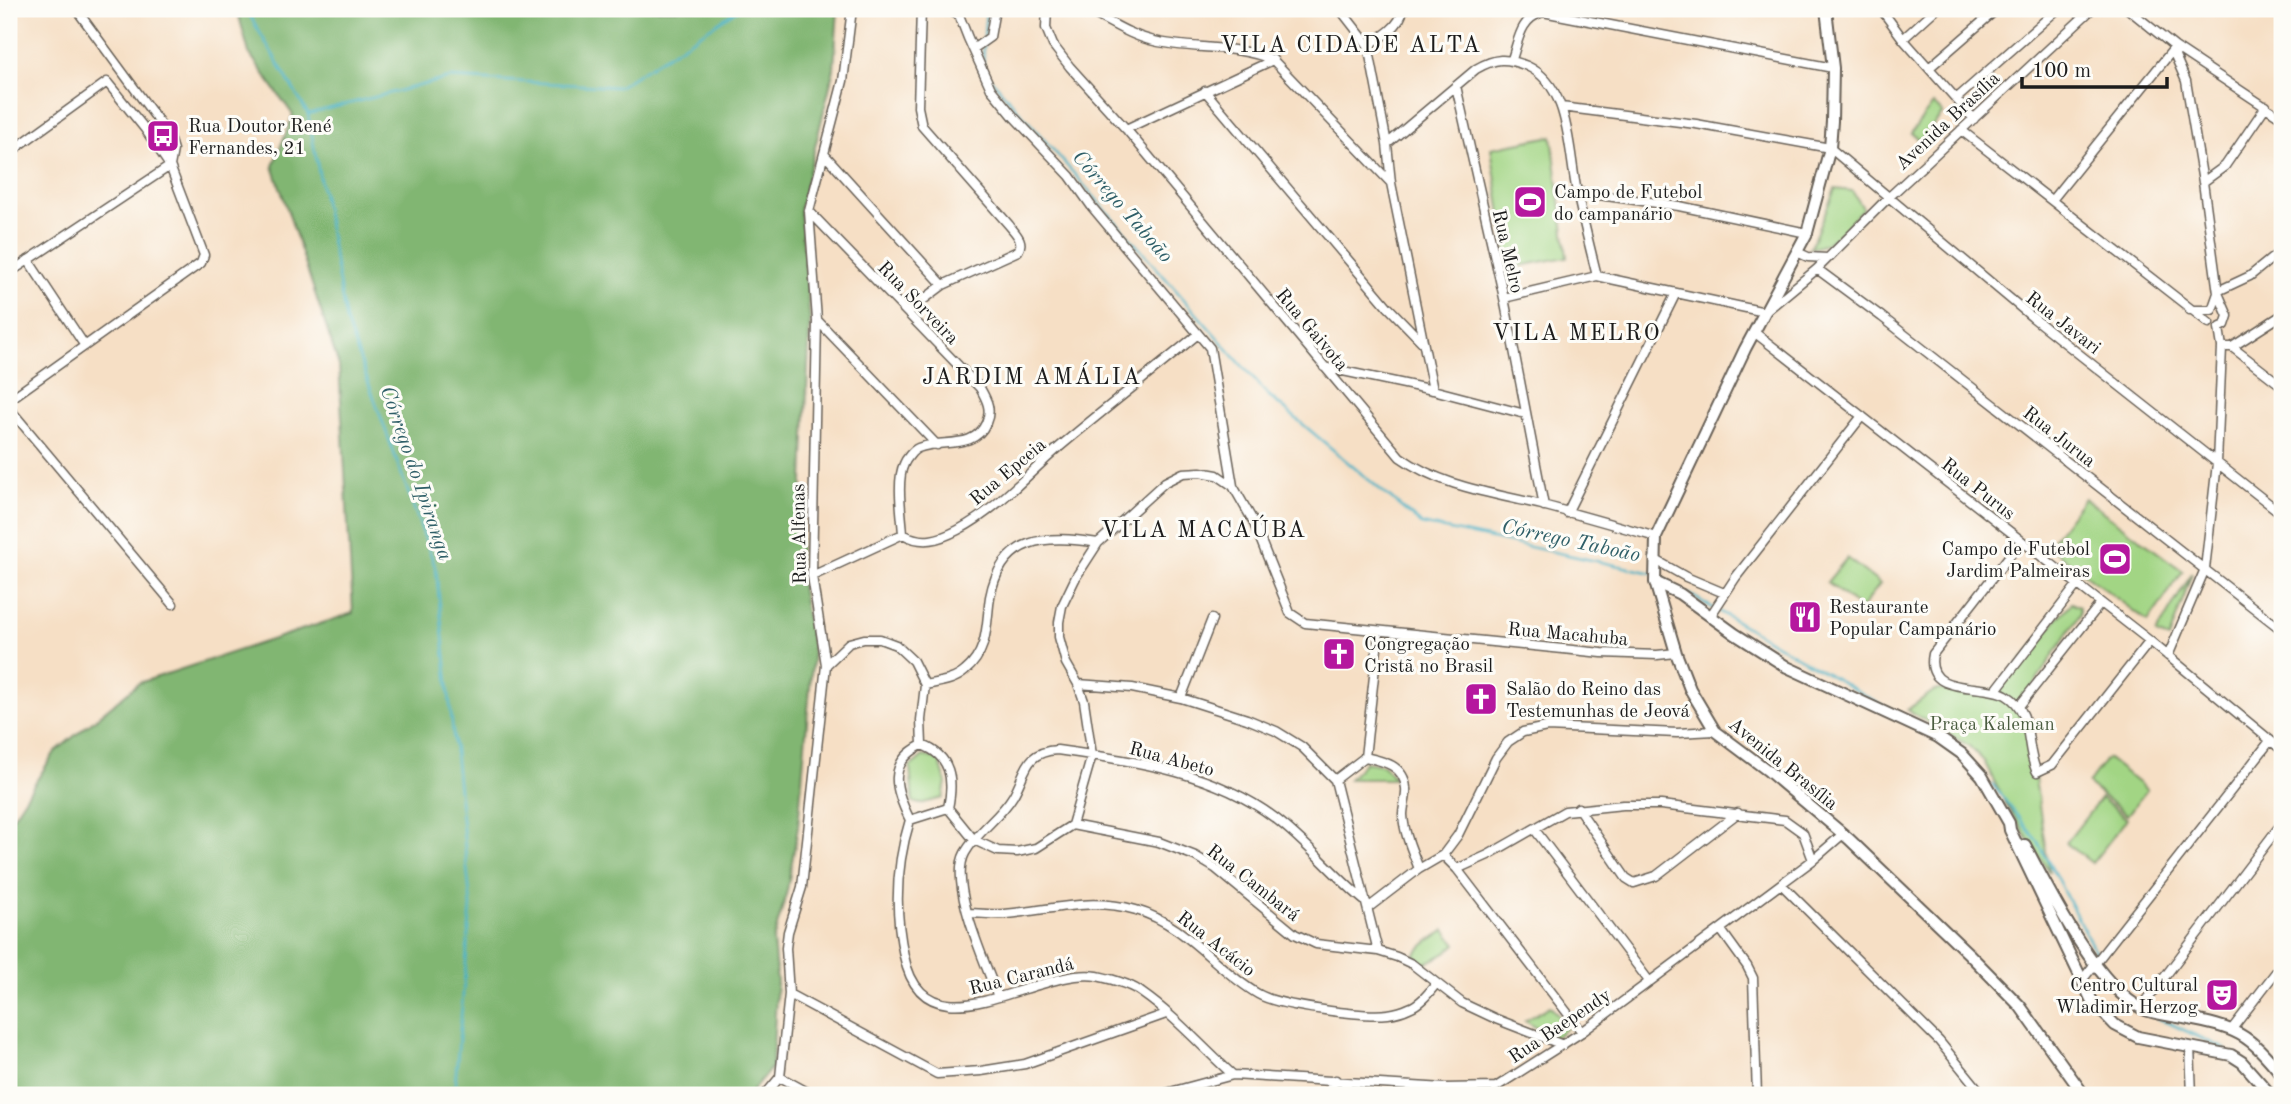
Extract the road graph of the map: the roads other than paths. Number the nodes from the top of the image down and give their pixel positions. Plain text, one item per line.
1 (76, 9) edge
2 (852, 9) edge
3 (921, 9) edge
4 (945, 9) edge
5 (995, 9) edge
6 (1047, 9) edge
7 (1084, 9) edge
8 (1340, 9) edge
9 (1826, 9) edge
10 (1881, 9) edge
11 (1936, 9) edge
12 (1997, 9) edge
13 (2058, 9) edge
14 (2092, 9) edge
15 (2128, 9) edge
16 (1095, 11) edge
17 (1403, 11) edge
18 (960, 12) edge
19 (1903, 38) junction
20 (1368, 45) junction
21 (973, 49) junction
22 (2174, 49) junction
23 (1512, 59) junction
24 (1273, 60) junction
25 (1833, 68) junction
26 (1929, 68) junction
27 (1456, 86) junction
28 (1205, 91) junction
29 (1956, 99) junction
30 (2266, 106) junction
31 (1562, 107) junction
32 (2282, 118) edge
33 (1974, 119) junction
34 (1126, 129) junction
35 (1962, 130) junction
36 (1387, 144) junction
37 (1830, 148) junction
38 (9, 153) edge
39 (824, 154) junction
40 (170, 166) junction
41 (2203, 182) junction
42 (1391, 183) junction
43 (1577, 192) junction
44 (1888, 198) junction
45 (2052, 200) junction
46 (809, 211) junction
47 (1807, 233) junction
48 (2282, 250) edge
49 (1797, 252) junction
50 (1827, 258) junction
51 (28, 260) junction
52 (1817, 269) junction
53 (9, 274) edge
54 (1597, 276) junction
55 (943, 285) junction
56 (2218, 292) junction
57 (1676, 293) junction
58 (1504, 298) junction
59 (2190, 310) junction
60 (2212, 310) junction
61 (2224, 310) junction
62 (907, 312) junction
63 (1765, 312) junction
64 (2282, 315) edge
65 (817, 320) junction
66 (2210, 323) junction
67 (2220, 328) junction
68 (1754, 332) junction
69 (1198, 334) junction
70 (1423, 344) junction
71 (85, 346) junction
72 (2222, 347) junction
73 (2232, 347) junction
74 (1324, 367) junction
75 (2282, 386) edge
76 (1433, 390) junction
77 (9, 400) edge
78 (9, 408) edge
79 (1525, 414) junction
80 (1862, 416) junction
81 (937, 445) junction
82 (2217, 463) junction
83 (1233, 486) junction
84 (1544, 506) junction
85 (1567, 513) junction
86 (2282, 514) edge
87 (903, 534) junction
88 (1656, 537) junction
89 (2021, 541) junction
90 (1098, 543) junction
91 (1654, 559) junction
92 (2205, 569) junction
93 (812, 576) junction
94 (1655, 582) junction
95 (2077, 585) junction
96 (1724, 593) junction
97 (2101, 603) junction
98 (173, 604) dead end
99 (1711, 615) junction
100 (1212, 619) dead end
101 (2282, 630) edge
102 (1379, 631) junction
103 (2150, 641) junction
104 (1675, 653) junction
105 (2168, 656) junction
106 (827, 666) junction
107 (1078, 684) junction
108 (925, 685) junction
109 (1996, 690) junction
110 (1181, 698) junction
111 (2020, 705) junction
112 (1715, 731) junction
113 (2270, 741) junction
114 (922, 745) junction
115 (2282, 750) edge
116 (1092, 755) junction
117 (1365, 757) junction
118 (1335, 780) junction
119 (948, 808) junction
120 (1578, 808) junction
121 (1738, 813) junction
122 (910, 820) junction
123 (2009, 822) junction
124 (2282, 823) edge
125 (1072, 825) junction
126 (1535, 830) junction
127 (1843, 834) junction
128 (974, 840) junction
129 (1443, 855) junction
130 (1813, 860) junction
131 (1419, 869) junction
132 (1457, 869) junction
133 (1781, 884) junction
134 (1367, 905) junction
135 (968, 913) junction
136 (1721, 930) junction
137 (1378, 951) junction
138 (2094, 964) junction
139 (2282, 964) edge
140 (2083, 979) junction
141 (1649, 981) junction
142 (1436, 984) junction
143 (789, 994) junction
144 (998, 997) junction
145 (2141, 1008) junction
146 (1166, 1014) junction
147 (2232, 1029) junction
148 (1582, 1032) junction
149 (1563, 1045) junction
150 (2190, 1048) junction
151 (2282, 1075) edge
152 (1233, 1076) junction
153 (780, 1077) junction
154 (1336, 1080) junction
155 (1496, 1087) junction
156 (1444, 1088) junction
157 (765, 1095) edge
158 (813, 1095) edge
159 (1159, 1095) edge
160 (1326, 1095) edge
161 (1451, 1095) edge
162 (1486, 1095) edge
163 (1757, 1095) edge
164 (1983, 1095) edge
165 (2084, 1095) edge
166 (2192, 1095) edge
167 (2272, 1095) edge

1 - 40 street
2 - 39 street, Rua Alfenas
3 - 55 street
4 - 18 street
5 - 21 street
6 - 34 street, Rua Gaivota
7 - 16 street
8 - 20 street
9 - 25 street, Avenida Brasília
10 - 19 street
11 - 19 street
12 - 26 street
13 - 29 street
14 - 33 street, Avenida Brasília
15 - 22 street
16 - 24 street
17 - 20 street
18 - 21 street
19 - 26 street
20 - 36 street
21 - 69 street
22 - 30 street
22 - 41 street
22 - 45 street
23 - 25 street
23 - 27 street
23 - 31 street
24 - 28 street
24 - 42 street
25 - 37 street, Avenida Brasília
26 - 29 street
27 - 36 street
27 - 58 street, Rua Melro
28 - 34 street
28 - 70 street
29 - 33 street
30 - 32 street
30 - 41 street
31 - 37 street
31 - 43 street
33 - 35 street, Avenida Brasília
34 - 74 street, Rua Gaivota
35 - 44 street, Avenida Brasília
35 - 45 street
36 - 42 street
37 - 44 street, Rua Javari
37 - 47 street, Avenida Brasília
38 - 40 street
39 - 46 street, Rua Alfenas
39 - 55 street
40 - 51 street
40 - 71 street
41 - 56 street
42 - 70 street
43 - 47 street
43 - 54 street
44 - 50 street, Avenida Brasília
44 - 82 street, Rua Javari
45 - 59 street
46 - 62 street, Rua Sorveira
46 - 65 street, Rua Alfenas
47 - 49 street, Avenida Brasília
48 - 56 street
49 - 50 street
49 - 63 street, Avenida Brasília
50 - 52 street, Avenida Brasília
51 - 53 street
51 - 71 street
52 - 63 street, Avenida Brasília
52 - 92 street, Rua Jurua
54 - 57 street
54 - 58 street
55 - 62 street
56 - 60 street
56 - 61 street
57 - 63 street
57 - 85 street
58 - 79 street, Rua Melro
59 - 60 street
59 - 66 street
60 - 61 street
60 - 66 street
61 - 67 street
62 - 81 street, Rua Sorveira
63 - 68 street, Avenida Brasília
64 - 73 street
65 - 81 street
65 - 93 street, Rua Alfenas
66 - 67 street
67 - 72 street
68 - 80 street, Rua Purus
68 - 88 street, Avenida Brasília
69 - 83 street
69 - 87 street, Rua Epceia
70 - 76 street
71 - 77 street
72 - 73 street
72 - 82 street
73 - 75 street
74 - 76 street
74 - 84 street, Rua Gaivota
76 - 79 street
78 - 98 street
79 - 84 street, Rua Melro
80 - 89 street, Rua Purus
80 - 96 street
81 - 87 street, Rua Sorveira
82 - 86 street, Rua Javari
82 - 92 street
83 - 90 street
83 - 102 street, Rua Macahuba
84 - 85 street, Rua Gaivota
85 - 88 street, Rua Gaivota
87 - 93 street
88 - 91 street, Avenida Brasília
89 - 95 street, Rua Purus
89 - 109 street
90 - 107 street
90 - 108 street
91 - 94 street, Avenida Brasília
91 - 96 street
92 - 101 street, Rua Jurua
92 - 105 street
93 - 106 street, Rua Alfenas
94 - 99 street
94 - 104 street, Avenida Brasília
95 - 97 street, Rua Purus
95 - 109 street
96 - 99 street
97 - 103 street, Rua Purus
97 - 111 street
99 - 123 street
100 - 110 street
102 - 104 street, Rua Macahuba
102 - 117 street
103 - 105 street, Rua Purus
103 - 111 street
104 - 112 street, Avenida Brasília
105 - 113 street, Rua Purus
106 - 108 street
106 - 143 street, Rua Alfenas
107 - 110 street
107 - 116 street
108 - 114 street
109 - 111 street
110 - 118 street
112 - 127 street, Avenida Brasília
112 - 129 street
113 - 115 street, Rua Purus
113 - 138 street
114 - 119 street
114 - 122 street
116 - 125 street
116 - 128 street, Rua Abeto
116 - 134 street, Rua Abeto
117 - 118 street
117 - 131 street
118 - 134 street
119 - 122 street
119 - 128 street
120 - 121 street
120 - 121 street
120 - 126 street
121 - 130 street
122 - 144 street, Rua Carandá
123 - 138 street
123 - 140 street
124 - 145 street
125 - 128 street
125 - 137 street, Rua Cambará
126 - 132 street
126 - 141 street
127 - 130 street, Rua Baependy
127 - 165 street, Avenida Brasília
128 - 135 street
129 - 131 street
129 - 132 street
130 - 133 street, Rua Baependy
131 - 134 street
132 - 148 street
133 - 136 street, Rua Baependy
133 - 164 street
134 - 137 street
135 - 142 street, Rua Acácio
135 - 144 street
136 - 141 street, Rua Baependy
136 - 163 street
137 - 142 street, Rua Cambará
138 - 140 street
138 - 145 street
139 - 147 street
140 - 150 street
141 - 148 street, Rua Baependy
142 - 149 street, Rua Cambará
143 - 146 street
143 - 153 street, Rua Alfenas
144 - 146 street, Rua Carandá
145 - 147 street
146 - 152 street, Rua Carandá
147 - 151 street
148 - 149 street, Rua Baependy
149 - 155 street, Rua Baependy
150 - 166 street
150 - 167 street
152 - 154 street, Rua Baependy
152 - 159 street, Rua Baependy
153 - 157 street
153 - 158 street
154 - 156 street, Rua Baependy
154 - 160 street
155 - 156 street, Rua Baependy
155 - 162 street
156 - 161 street

